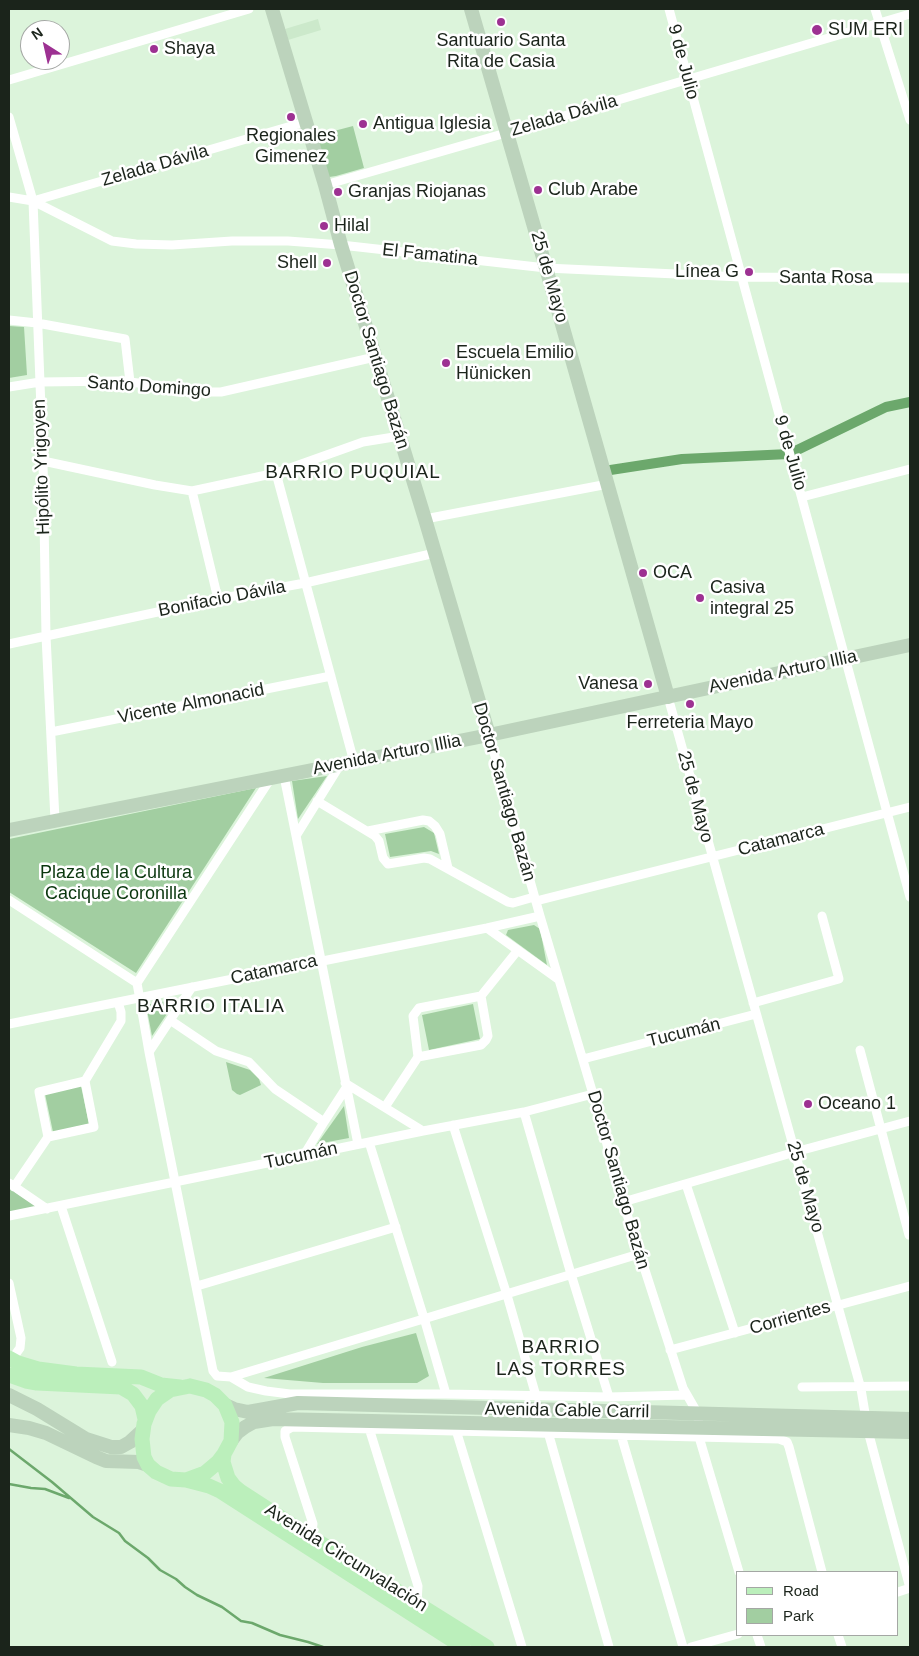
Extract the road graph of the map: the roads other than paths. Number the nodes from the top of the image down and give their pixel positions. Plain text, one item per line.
1 (249, 9) edge
2 (272, 9) edge
3 (471, 9) edge
4 (668, 9) edge
5 (875, 9) edge
6 (910, 14) edge
7 (879, 23) junction
8 (9, 80) edge
9 (687, 80) junction
10 (9, 116) edge
11 (910, 120) edge
12 (305, 122) junction
13 (506, 133) junction
14 (325, 185) junction
15 (9, 197) edge
16 (33, 201) junction
17 (341, 245) junction
18 (546, 268) junction
19 (741, 278) junction
20 (910, 278) edge
21 (9, 320) edge
22 (37, 323) junction
23 (375, 357) junction
24 (40, 382) junction
25 (130, 382) junction
26 (9, 387) edge
27 (400, 436) junction
28 (44, 461) junction
29 (910, 469) edge
30 (276, 473) junction
31 (608, 484) junction
32 (192, 491) junction
33 (802, 497) junction
34 (425, 519) junction
35 (435, 554) junction
36 (305, 583) junction
37 (218, 599) junction
38 (46, 636) junction
39 (9, 644) edge
40 (910, 645) edge
41 (846, 658) junction
42 (331, 676) junction
43 (668, 697) junction
44 (51, 732) junction
45 (489, 734) junction
46 (347, 764) junction
47 (277, 777) junction
48 (318, 801) junction
49 (910, 807) edge
50 (887, 813) junction
51 (55, 820) junction
52 (9, 830) edge
53 (368, 831) junction
54 (296, 836) junction
55 (712, 858) junction
56 (448, 868) junction
57 (910, 897) edge
58 (535, 899) junction
59 (9, 900) edge
60 (540, 916) junction
61 (822, 916) dead end
62 (487, 928) junction
63 (518, 950) junction
64 (321, 960) junction
65 (558, 979) junction
66 (137, 983) junction
67 (192, 987) junction
68 (480, 996) junction
69 (140, 998) junction
70 (118, 1002) junction
71 (753, 1003) junction
72 (756, 1014) junction
73 (170, 1020) junction
74 (9, 1024) edge
75 (860, 1050) dead end
76 (149, 1052) junction
77 (418, 1058) junction
78 (582, 1058) junction
79 (85, 1081) junction
80 (346, 1085) junction
81 (593, 1094) junction
82 (385, 1107) junction
83 (524, 1112) junction
84 (910, 1121) edge
85 (324, 1122) junction
86 (453, 1125) junction
87 (881, 1129) junction
88 (423, 1131) junction
89 (48, 1137) junction
90 (369, 1142) junction
91 (358, 1144) junction
92 (795, 1152) junction
93 (304, 1155) junction
94 (175, 1183) junction
95 (686, 1184) junction
96 (12, 1185) edge
97 (623, 1202) junction
98 (61, 1206) junction
99 (48, 1209) junction
100 (9, 1216) edge
101 (396, 1227) junction
102 (909, 1235) edge
103 (640, 1254) junction
104 (571, 1274) junction
105 (9, 1282) edge
106 (197, 1286) junction
107 (910, 1286) edge
108 (507, 1295) junction
109 (838, 1304) junction
110 (424, 1318) junction
111 (735, 1334) junction
112 (670, 1350) junction
113 (10, 1358) edge
114 (112, 1362) dead end
115 (9, 1374) edge
116 (231, 1378) junction
117 (860, 1386) junction
118 (910, 1386) edge
119 (181, 1387) junction
120 (802, 1387) dead end
121 (446, 1394) junction
122 (9, 1396) edge
123 (536, 1396) junction
124 (686, 1396) junction
125 (609, 1397) junction
126 (225, 1405) junction
127 (910, 1418) edge
128 (698, 1422) junction
129 (144, 1424) junction
130 (866, 1424) junction
131 (9, 1425) edge
132 (370, 1428) junction
133 (456, 1430) junction
134 (548, 1432) junction
135 (910, 1432) edge
136 (622, 1435) junction
137 (228, 1447) junction
138 (148, 1465) junction
139 (186, 1480) junction
140 (310, 1537) junction
141 (739, 1571) edge
142 (822, 1571) edge
143 (910, 1588) edge
144 (417, 1603) junction
145 (736, 1635) edge
146 (463, 1647) edge
147 (487, 1647) edge
148 (522, 1647) edge
149 (609, 1647) edge
150 (683, 1647) edge
151 (691, 1647) edge

1 - 8 street
2 - 12 main road, Doctor Santiago Bazán
3 - 13 main road, 25 de Mayo
4 - 9 street, 9 de Julio
5 - 7 street
6 - 7 street, Zelada Dávila
7 - 9 street, Zelada Dávila
7 - 11 street
9 - 13 street, Zelada Dávila
9 - 19 street, 9 de Julio
10 - 16 street, Hipólito Yrigoyen
12 - 14 main road, Doctor Santiago Bazán
12 - 16 street, Zelada Dávila
13 - 14 street, Zelada Dávila
13 - 18 main road, 25 de Mayo
14 - 17 main road, Doctor Santiago Bazán
15 - 16 street, El Famatina
16 - 17 street, El Famatina
16 - 22 street, Hipólito Yrigoyen
17 - 18 street, El Famatina
17 - 23 main road, Doctor Santiago Bazán
18 - 19 street, El Famatina
18 - 31 main road, 25 de Mayo
19 - 20 street, Santa Rosa
19 - 33 street, 9 de Julio
21 - 22 street
22 - 24 street, Hipólito Yrigoyen
22 - 25 street
23 - 25 street, Santo Domingo
23 - 27 main road, Doctor Santiago Bazán
24 - 25 street, Santo Domingo
24 - 26 street, Santo Domingo
24 - 28 street, Hipólito Yrigoyen
27 - 30 street
27 - 34 main road, Doctor Santiago Bazán
28 - 32 street
28 - 38 street, Hipólito Yrigoyen
29 - 33 street
30 - 32 street
30 - 36 street
31 - 34 street
31 - 43 main road, 25 de Mayo
32 - 37 street
33 - 41 street, 9 de Julio
34 - 35 main road, Doctor Santiago Bazán
35 - 36 street, Bonifacio Dávila
35 - 45 main road, Doctor Santiago Bazán
36 - 37 street, Bonifacio Dávila
36 - 42 street
37 - 38 street, Bonifacio Dávila
38 - 39 street, Bonifacio Dávila
38 - 44 street, Hipólito Yrigoyen
40 - 41 main road, Avenida Arturo Illia
41 - 43 main road, Avenida Arturo Illia
41 - 50 street, 9 de Julio
42 - 44 street, Vicente Almonacid
42 - 46 street
43 - 45 main road, Avenida Arturo Illia
43 - 55 street, 25 de Mayo
44 - 51 street, Hipólito Yrigoyen
45 - 46 main road, Avenida Arturo Illia
45 - 58 street, Doctor Santiago Bazán
46 - 47 main road, Avenida Arturo Illia
46 - 48 street
47 - 51 main road, Avenida Arturo Illia
47 - 54 street
47 - 66 street
48 - 53 street
48 - 54 street
49 - 50 street, Catamarca
50 - 55 street, Catamarca
50 - 57 street, 9 de Julio
51 - 52 main road, Avenida Arturo Illia
53 - 56 street, Catamarca
53 - 56 street
54 - 64 street
55 - 58 street, Catamarca
55 - 71 street, 25 de Mayo
56 - 58 street, Catamarca
58 - 60 street, Doctor Santiago Bazán
59 - 66 street
60 - 62 street, Catamarca
60 - 65 street, Doctor Santiago Bazán
61 - 71 street
62 - 63 street
62 - 64 street, Catamarca
63 - 65 street
63 - 68 street
64 - 67 street, Catamarca
64 - 80 street
65 - 78 street, Doctor Santiago Bazán
66 - 69 street
67 - 69 street, Catamarca
67 - 73 street
68 - 77 street
68 - 77 street
69 - 70 street, Catamarca
69 - 76 street
70 - 74 street, Catamarca
70 - 79 street
71 - 72 street, 25 de Mayo
72 - 78 street, Tucumán
72 - 92 street, 25 de Mayo
73 - 76 street
73 - 85 street
75 - 87 street
76 - 94 street
77 - 82 street
78 - 81 street, Doctor Santiago Bazán
79 - 89 street
79 - 89 street
80 - 82 street
80 - 85 street
80 - 91 street
81 - 83 street, Tucumán
81 - 97 street, Doctor Santiago Bazán
82 - 88 street
83 - 86 street, Tucumán
83 - 104 street
84 - 87 street
85 - 93 street
86 - 88 street, Tucumán
86 - 108 street
87 - 92 street
87 - 102 street
88 - 90 street, Tucumán
89 - 96 street
90 - 91 street, Tucumán
90 - 101 street
91 - 93 street, Tucumán
92 - 95 street
92 - 109 street, 25 de Mayo
93 - 94 street, Tucumán
94 - 98 street, Tucumán
94 - 106 street
95 - 97 street
95 - 111 street
96 - 99 street
97 - 103 street, Doctor Santiago Bazán
98 - 99 street, Tucumán
98 - 114 street
99 - 100 street, Tucumán
101 - 106 street
101 - 110 street
103 - 104 street
103 - 112 street, Doctor Santiago Bazán
104 - 108 street
104 - 125 street
105 - 113 street
106 - 116 street
107 - 109 street, Corrientes
108 - 110 street
108 - 123 street
109 - 111 street, Corrientes
109 - 117 street, 25 de Mayo
110 - 116 street
110 - 121 street
111 - 112 street, Corrientes
112 - 124 street, Doctor Santiago Bazán
113 - 119 main road
115 - 129 main road
116 - 121 street
117 - 118 street
117 - 120 street
117 - 130 street, 25 de Mayo
119 - 126 main road
119 - 129 main road
121 - 123 street
122 - 129 main road
123 - 125 street
124 - 125 street
124 - 128 street, Doctor Santiago Bazán
126 - 128 main road, Avenida Cable Carril
126 - 137 main road
127 - 130 main road, Avenida Cable Carril
128 - 130 main road, Avenida Cable Carril
128 - 136 street
128 - 137 main road, Avenida Cable Carril
128 - 141 street, Doctor Santiago Bazán
128 - 142 street
129 - 138 main road
130 - 135 main road, Avenida Cable Carril
130 - 143 street, 25 de Mayo
131 - 138 main road
132 - 133 street
132 - 140 street
132 - 144 street
133 - 134 street
133 - 148 street
134 - 136 street
134 - 149 street
136 - 150 street
137 - 139 main road
137 - 140 main road, Avenida Circunvalación
138 - 139 main road
139 - 146 main road, Avenida Circunvalación
140 - 144 main road, Avenida Circunvalación
144 - 147 main road, Avenida Circunvalación
145 - 151 street

